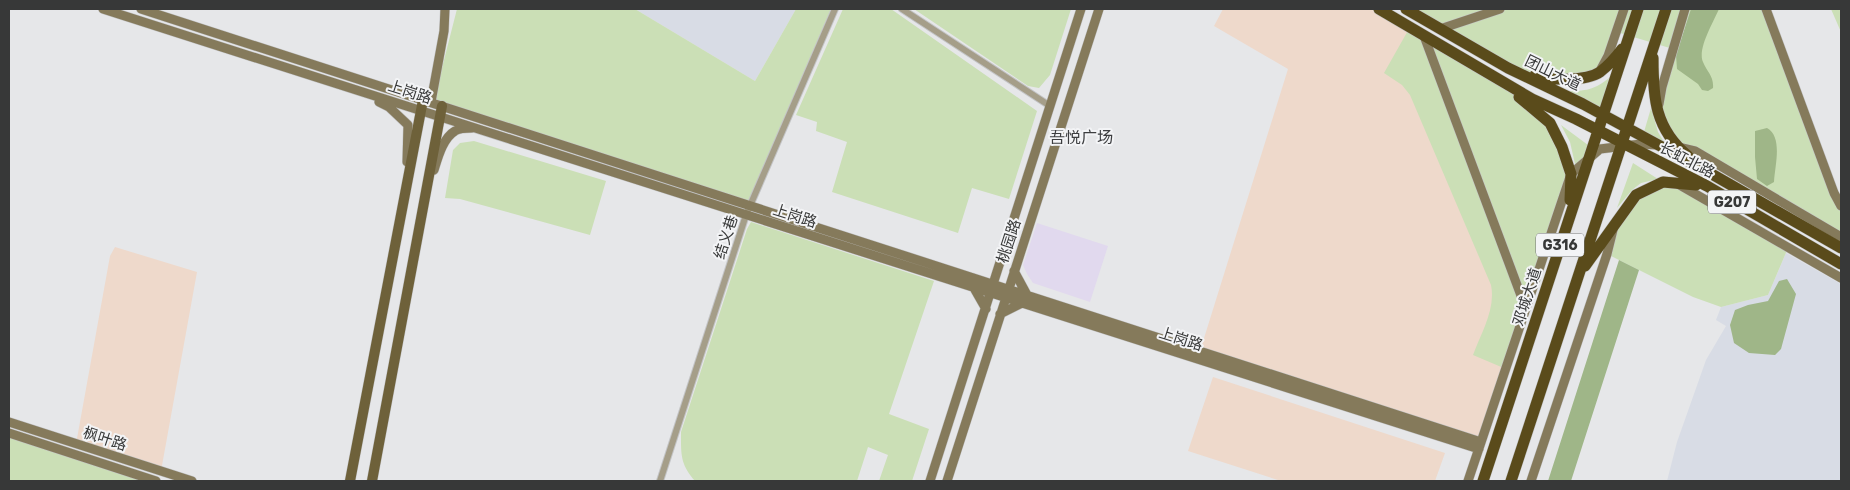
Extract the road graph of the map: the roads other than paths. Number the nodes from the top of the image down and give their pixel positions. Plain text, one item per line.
1 (103, 9) edge
2 (141, 9) edge
3 (445, 9) edge
4 (835, 9) edge
5 (902, 9) edge
6 (1081, 9) edge
7 (1099, 9) edge
8 (1379, 9) edge
9 (1406, 9) edge
10 (1500, 9) edge
11 (1624, 9) edge
12 (1638, 9) edge
13 (1666, 9) edge
14 (1685, 9) edge
15 (1766, 9) edge
16 (1440, 29) junction
17 (1424, 36) junction
18 (1628, 39) junction
19 (1653, 48) junction
20 (1503, 65) junction
21 (1598, 73) junction
22 (1499, 81) junction
23 (335, 83) junction
24 (427, 101) junction
25 (1050, 106) junction
26 (1658, 110) junction
27 (422, 111) junction
28 (441, 111) junction
29 (1602, 114) junction
30 (474, 127) junction
31 (1627, 128) junction
32 (1597, 130) junction
33 (1622, 143) junction
34 (1677, 146) junction
35 (1687, 162) joint
36 (1710, 173) junction
37 (1571, 174) junction
38 (1675, 183) junction
39 (1707, 186) junction
40 (405, 196) junction
41 (424, 204) junction
42 (750, 205) junction
43 (1841, 206) edge
44 (746, 214) junction
45 (1568, 219) junction
46 (1614, 223) junction
47 (1841, 237) edge
48 (1841, 248) edge
49 (1841, 264) edge
50 (998, 268) junction
51 (1014, 271) junction
52 (1578, 276) junction
53 (1841, 278) edge
54 (976, 283) junction
55 (992, 288) junction
56 (1007, 293) junction
57 (1024, 299) junction
58 (986, 309) junction
59 (1526, 309) junction
60 (1000, 314) junction
61 (9, 422) edge
62 (9, 433) edge
63 (1480, 446) junction
64 (156, 481) edge
65 (192, 481) edge
66 (350, 481) edge
67 (372, 481) edge
68 (660, 481) edge
69 (930, 481) edge
70 (947, 481) edge
71 (1468, 481) edge
72 (1482, 481) edge
73 (1511, 481) edge
74 (1531, 481) edge

1 - 23 street, 上岗路
2 - 24 street, 上岗路
3 - 24 street
4 - 42 street, 结义巷
5 - 25 street
6 - 25 street, 桃园路
7 - 51 street, 桃园路
8 - 17 highway, 团山大道 / G207
9 - 16 highway, 团山大道 / G207
10 - 16 street
11 - 21 street
12 - 18 highway, 邓城大道 / G316
13 - 19 highway, G316
14 - 26 street
15 - 43 street
16 - 20 highway, 团山大道 / G207
17 - 22 highway, 团山大道 / G207
17 - 59 street
18 - 21 highway
18 - 29 highway, 邓城大道 / G316
19 - 26 highway
19 - 31 highway, G316
20 - 21 highway
20 - 29 highway, 团山大道 / G207
22 - 32 highway, 团山大道 / G207
22 - 37 highway
23 - 27 street, 上岗路
23 - 40 street
24 - 27 main road
24 - 28 street, 上岗路
25 - 50 street, 桃园路
26 - 34 highway
27 - 28 street, 上岗路
27 - 40 main road
28 - 30 street, 上岗路
28 - 41 main road
28 - 42 street, 上岗路
29 - 31 highway, 团山大道 / G207
29 - 32 highway, 邓城大道 / G316
30 - 41 street
30 - 44 street, 上岗路
31 - 33 highway, G316
31 - 35 highway, 团山大道 / G207
32 - 33 highway, 团山大道 / G207
32 - 45 highway, 邓城大道 / G316
33 - 39 highway, 长虹北路 / G207
33 - 52 highway, G316
34 - 36 highway
34 - 37 street
34 - 47 street
35 - 36 highway, 长虹北路 / G207
36 - 48 highway, 长虹北路 / G207
37 - 45 highway
37 - 59 street
38 - 39 highway
38 - 46 highway
38 - 53 street
39 - 49 highway, 长虹北路 / G207
40 - 66 main road
41 - 67 main road
42 - 44 street, 结义巷
42 - 54 street, 上岗路
44 - 54 street, 上岗路
44 - 68 street, 结义巷
45 - 72 highway, 邓城大道 / G316
46 - 52 highway
46 - 74 street
50 - 54 street
50 - 55 street, 桃园路
51 - 56 street, 桃园路
51 - 57 street
52 - 73 highway, G316
54 - 55 street, 上岗路
54 - 58 street
55 - 56 street, 上岗路
55 - 58 street, 桃园路
56 - 57 street, 上岗路
56 - 60 street, 桃园路
57 - 60 street
57 - 63 street, 上岗路
58 - 69 street, 桃园路
59 - 63 street
60 - 70 street, 桃园路
61 - 65 street, 枫叶路
62 - 64 street, 枫叶路
63 - 71 street

